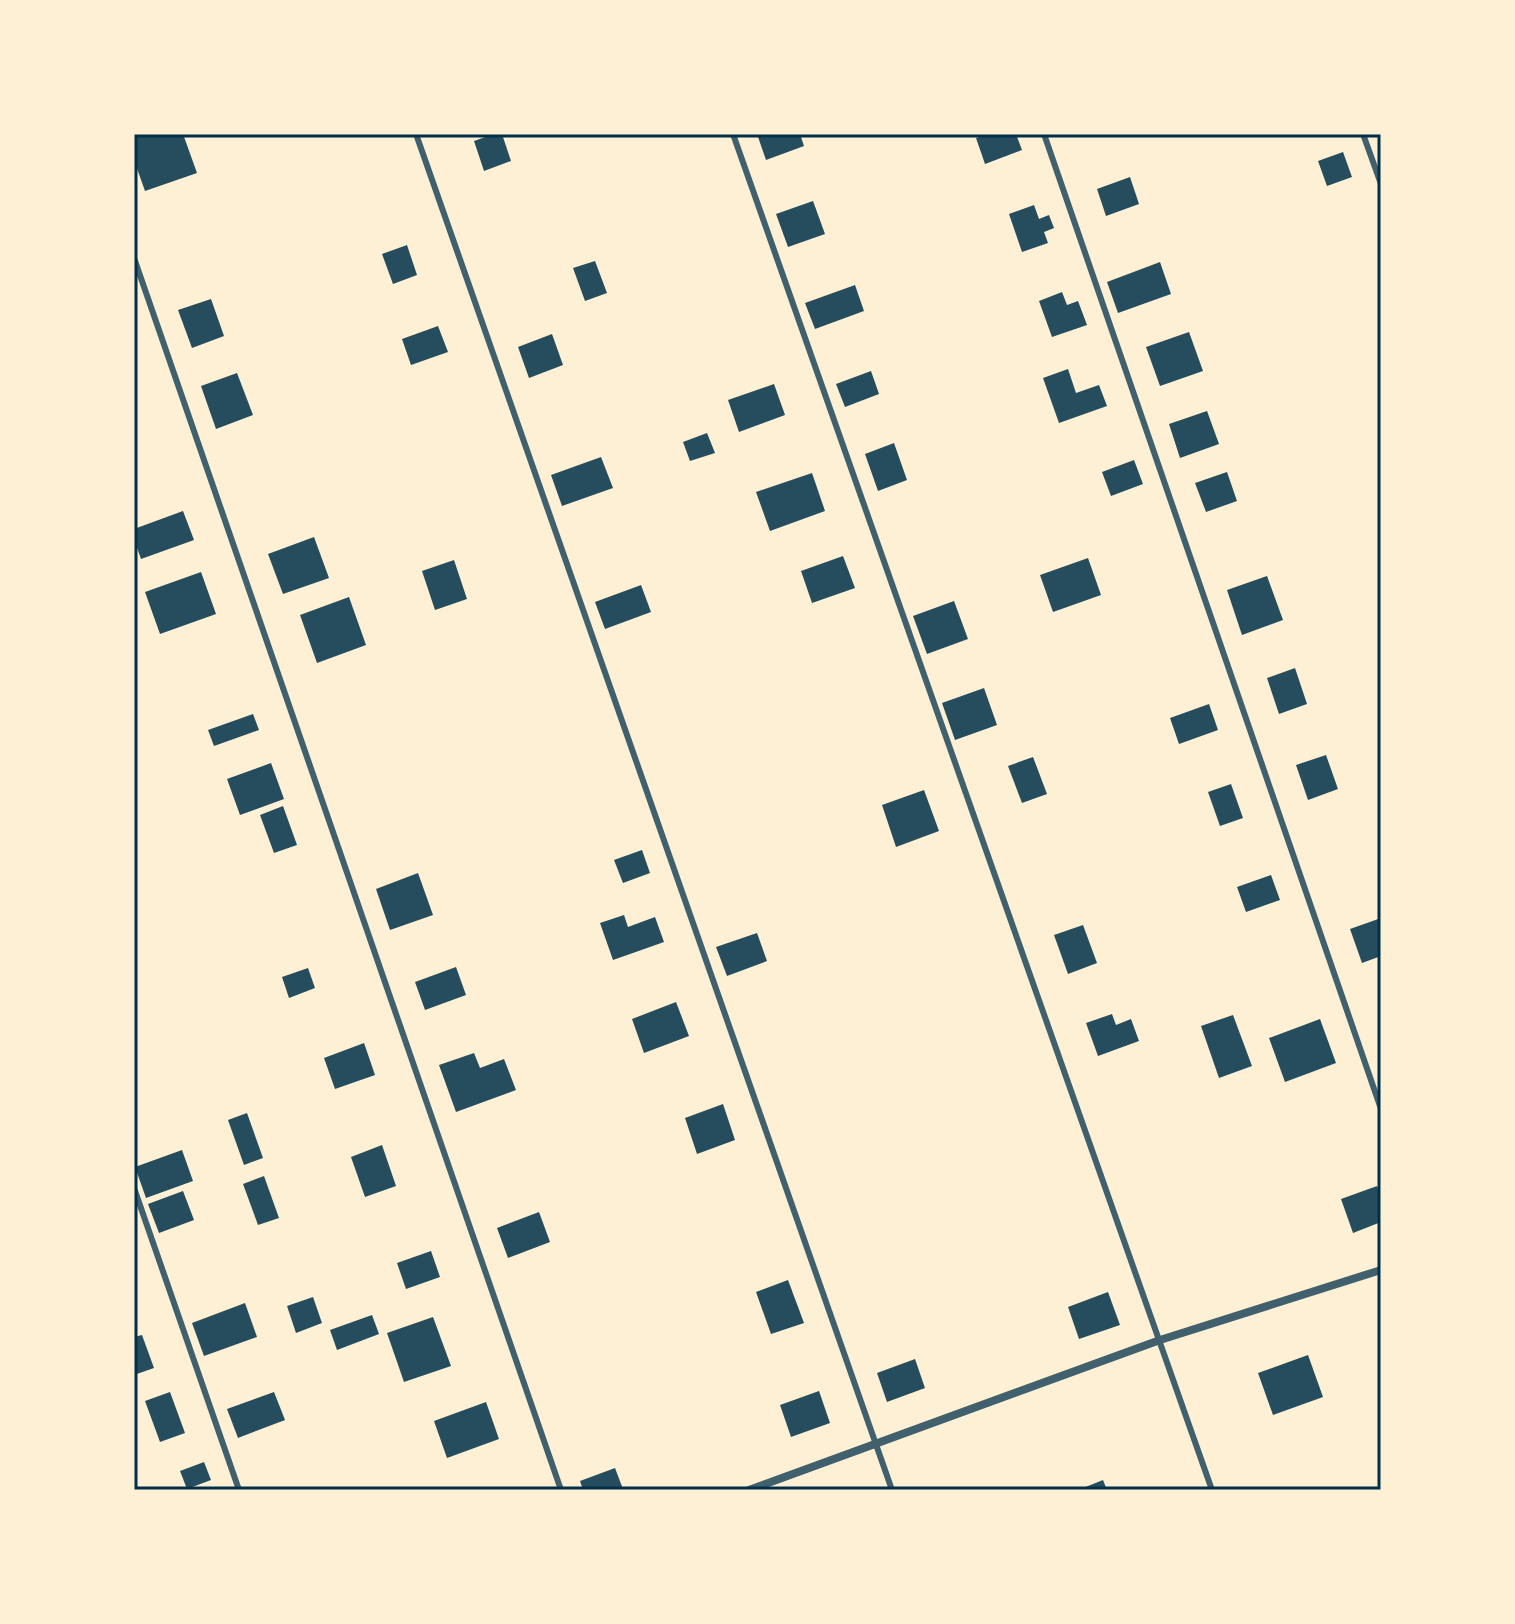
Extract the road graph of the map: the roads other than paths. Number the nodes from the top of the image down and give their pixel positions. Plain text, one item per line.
1 (416, 134) edge
2 (733, 134) edge
3 (1044, 134) edge
4 (1363, 134) edge
5 (1381, 184) edge
6 (134, 258) edge
7 (1381, 1109) edge
8 (134, 1188) edge
9 (1381, 1270) edge
10 (1160, 1340) junction
11 (875, 1442) junction
12 (239, 1490) edge
13 (561, 1490) edge
14 (749, 1490) edge
15 (892, 1490) edge
16 (1212, 1490) edge

1 - 11 lane
2 - 10 lane
3 - 7 lane
4 - 5 lane
6 - 13 lane
8 - 12 lane
9 - 10 street
10 - 11 street
10 - 16 lane
11 - 14 street
11 - 15 lane

